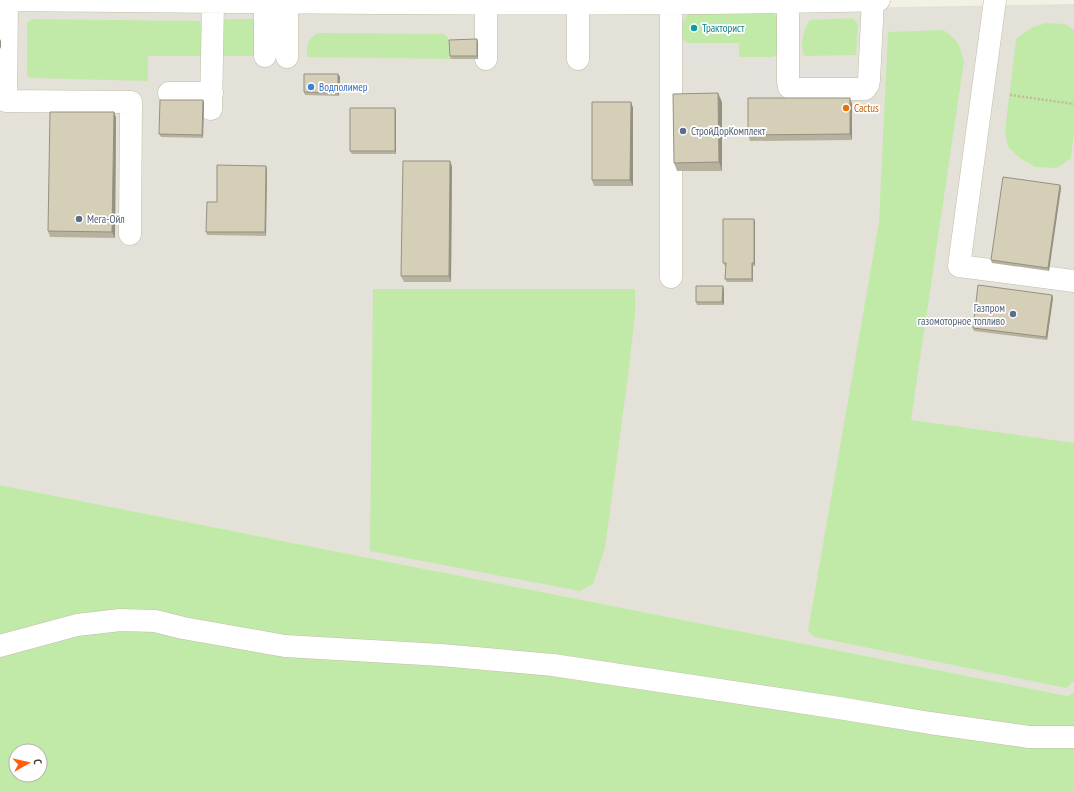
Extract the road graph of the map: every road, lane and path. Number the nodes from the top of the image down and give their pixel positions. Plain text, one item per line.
1 (0, 0) edge
2 (7, 0) edge
3 (873, 0) edge
4 (879, 0) edge
5 (995, 0) edge
6 (238, 1) edge
7 (287, 1) edge
8 (213, 2) junction
9 (458, 2) edge
10 (568, 2) edge
11 (788, 2) junction
12 (265, 3) junction
13 (486, 3) junction
14 (671, 4) junction
15 (265, 56) dead end
16 (287, 57) dead end
17 (486, 59) dead end
18 (578, 59) dead end
19 (169, 93) dead end
20 (1010, 96) dead end
21 (1074, 104) edge
22 (130, 234) dead end
23 (671, 277) dead end
24 (1074, 281) edge
25 (0, 646) edge
26 (1074, 737) edge

1 - 2 street
2 - 8 street
2 - 22 street
3 - 4 street
3 - 11 street
3 - 11 street
5 - 24 street
6 - 8 street
6 - 12 street
7 - 9 street
7 - 12 street
7 - 16 street
8 - 19 street
9 - 13 street
10 - 13 street
10 - 14 street
10 - 18 street
11 - 14 street
12 - 15 street
13 - 17 street
14 - 23 street
20 - 21 path
25 - 26 street

